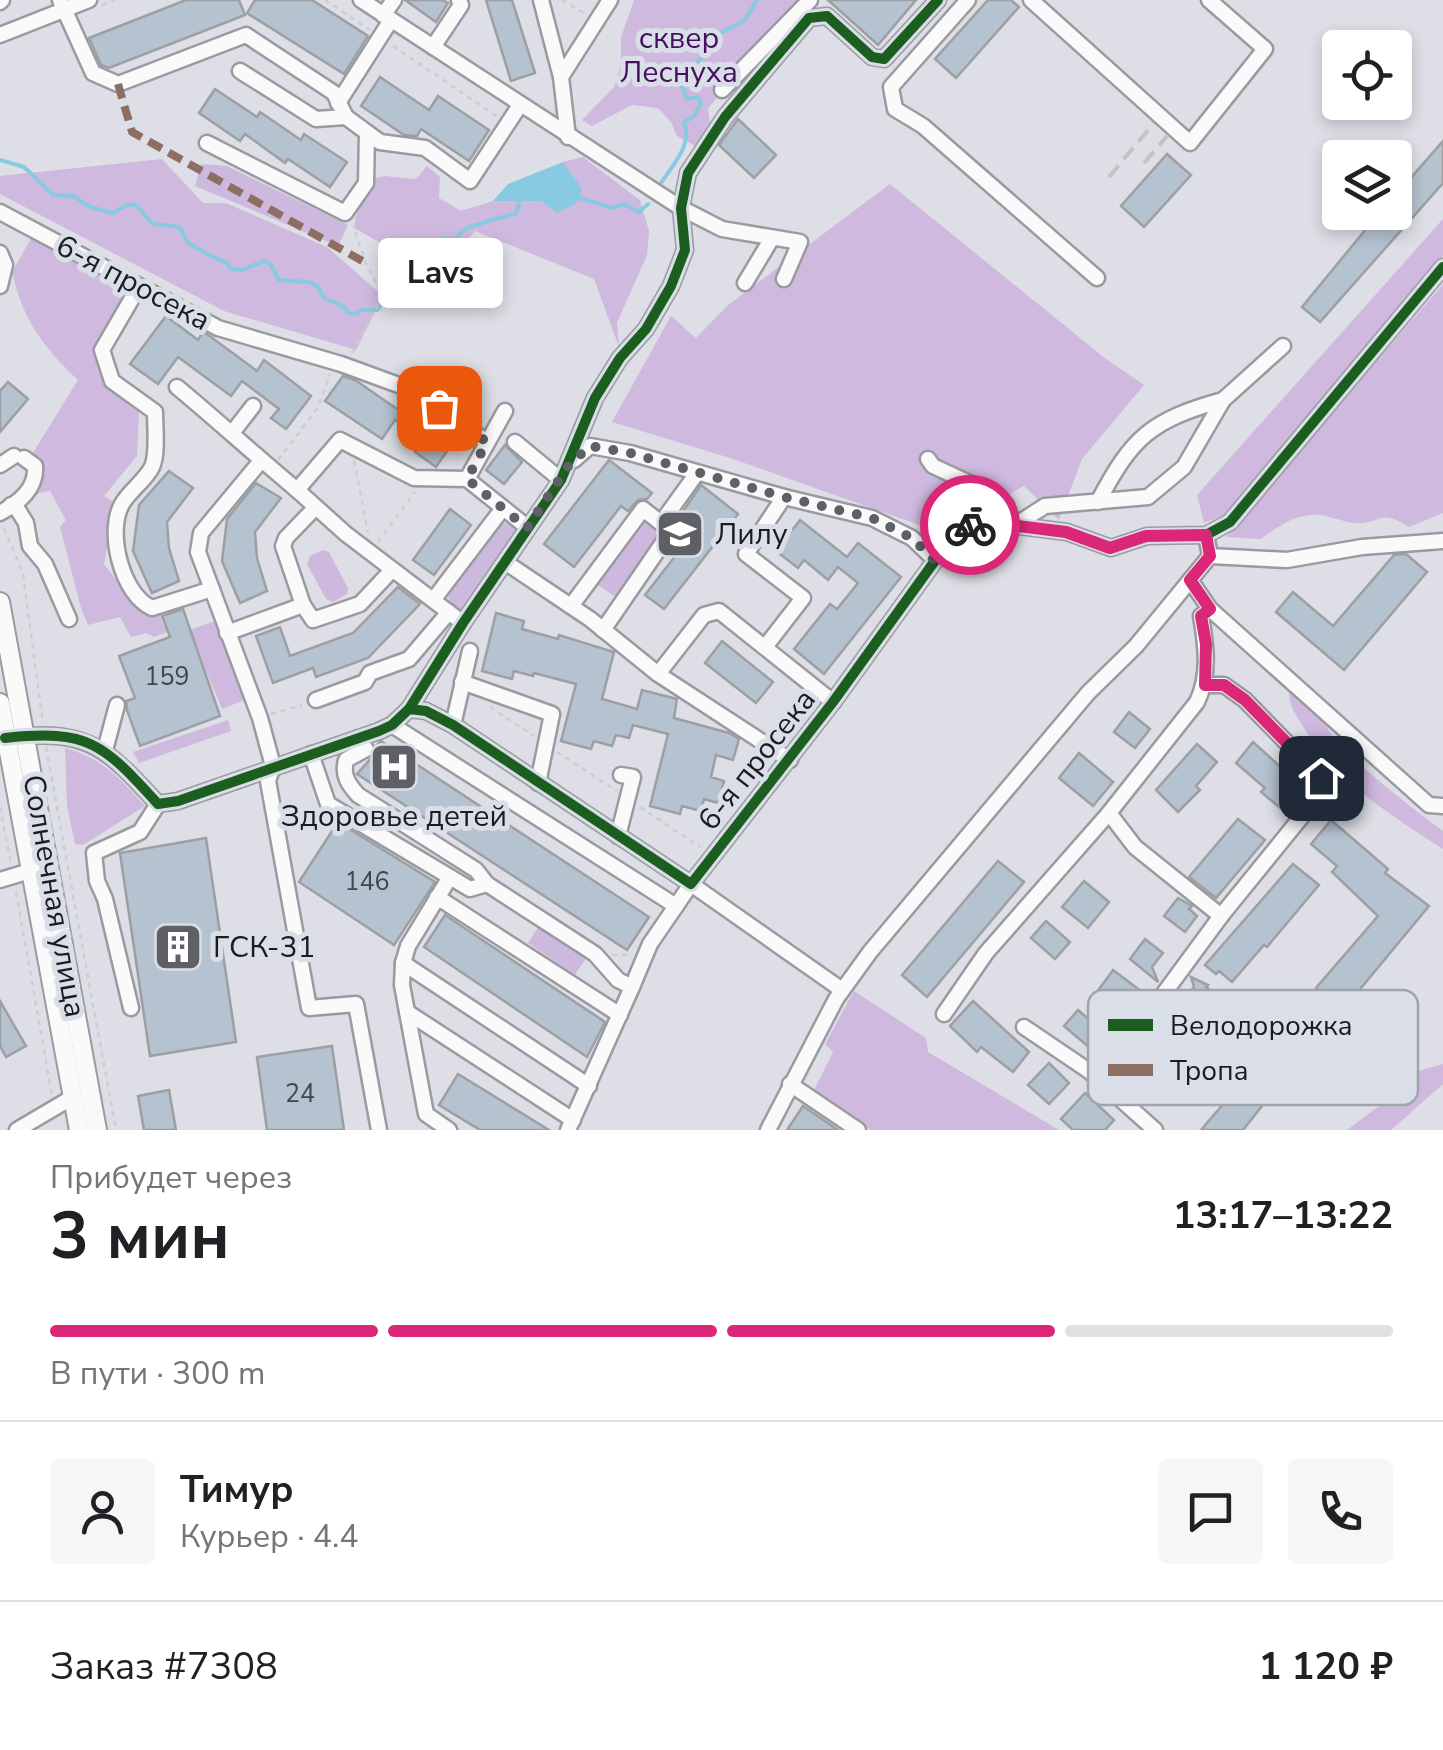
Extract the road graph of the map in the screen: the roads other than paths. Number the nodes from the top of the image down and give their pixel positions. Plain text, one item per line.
1 (89, 0) edge
2 (361, 0) edge
3 (394, 0) edge
4 (459, 0) edge
5 (541, 0) edge
6 (610, 0) edge
7 (810, 0) edge
8 (938, 0) edge
9 (968, 0) edge
10 (1032, 0) edge
11 (1209, 0) edge
12 (62, 5) edge
13 (387, 17) junction
14 (0, 35) edge
15 (432, 47) junction
16 (240, 71) dead end
17 (561, 78) junction
18 (722, 90) dead end
19 (338, 102) junction
20 (520, 105) junction
21 (346, 118) junction
22 (367, 133) junction
23 (568, 137) junction
24 (207, 143) dead end
25 (681, 208) junction
26 (0, 212) edge
27 (772, 238) junction
28 (0, 254) edge
29 (1443, 267) edge
30 (1097, 278) dead end
31 (784, 279) dead end
32 (745, 283) dead end
33 (0, 286) edge
34 (138, 288) junction
35 (1284, 346) dead end
36 (177, 387) dead end
37 (1223, 400) junction
38 (254, 406) dead end
39 (505, 411) dead end
40 (232, 433) junction
41 (487, 442) junction
42 (515, 442) dead end
43 (928, 459) dead end
44 (260, 462) junction
45 (0, 465) edge
46 (569, 465) junction
47 (697, 472) junction
48 (467, 479) junction
49 (561, 480) junction
50 (297, 490) junction
51 (784, 497) junction
52 (1098, 502) junction
53 (315, 508) junction
54 (503, 508) junction
55 (6, 509) edge
56 (661, 523) junction
57 (527, 528) junction
58 (1012, 528) junction
59 (1206, 535) junction
60 (1443, 541) edge
61 (1210, 556) junction
62 (934, 560) junction
63 (505, 562) junction
64 (392, 570) junction
65 (1190, 580) junction
66 (212, 590) junction
67 (434, 599) junction
68 (0, 602) edge
69 (303, 605) junction
70 (571, 606) junction
71 (1210, 609) junction
72 (449, 612) junction
73 (69, 619) dead end
74 (463, 623) junction
75 (603, 630) junction
76 (228, 632) junction
77 (765, 647) junction
78 (470, 651) dead end
79 (658, 674) junction
80 (462, 682) junction
81 (1205, 685) junction
82 (316, 700) road end
83 (833, 702) junction
84 (0, 703) edge
85 (117, 705) dead end
86 (409, 709) junction
87 (392, 725) junction
88 (453, 726) junction
89 (34, 735) junction
90 (5, 738) junction
91 (366, 749) dead end
92 (105, 750) junction
93 (311, 754) junction
94 (790, 760) junction
95 (273, 766) junction
96 (621, 775) dead end
97 (538, 783) junction
98 (158, 804) junction
99 (1443, 806) edge
100 (1109, 813) junction
101 (618, 836) junction
102 (14, 876) edge
103 (450, 877) junction
104 (487, 884) junction
105 (691, 884) junction
106 (437, 897) junction
107 (676, 906) junction
108 (1221, 916) junction
109 (402, 963) junction
110 (632, 987) junction
111 (842, 990) junction
112 (1166, 990) edge
113 (131, 1008) dead end
114 (407, 1012) junction
115 (944, 1014) dead end
116 (620, 1016) junction
117 (1024, 1027) dead end
118 (1088, 1070) edge
119 (790, 1084) junction
120 (589, 1086) junction
121 (73, 1097) junction
122 (1127, 1105) edge
123 (571, 1125) edge
124 (17, 1130) edge
125 (79, 1130) edge
126 (96, 1130) edge
127 (380, 1130) edge
128 (449, 1130) edge
129 (768, 1130) edge
130 (858, 1130) edge
131 (1155, 1130) edge

1 - 12 street
2 - 13 street
3 - 13 street
4 - 15 street
5 - 17 street
6 - 17 street
7 - 18 street
8 - 25 street
9 - 30 street
10 - 11 street
12 - 14 street
12 - 19 street
13 - 15 street
13 - 19 street
15 - 20 street
16 - 21 street
17 - 23 street
19 - 21 street
20 - 22 street
20 - 23 street
21 - 22 street
22 - 24 street
23 - 25 street
25 - 27 street
25 - 46 street
26 - 34 street, 6-я просека
27 - 31 street
27 - 32 street
28 - 33 street
29 - 59 street
34 - 41 street, 6-я просека
34 - 66 street
35 - 37 street
36 - 40 street
37 - 52 street
37 - 52 street
38 - 40 street
39 - 41 street
40 - 44 street
41 - 48 street
42 - 49 street
43 - 58 street
44 - 50 street
44 - 66 street
45 - 55 street
46 - 47 street
46 - 49 street
47 - 51 street
47 - 56 street
48 - 50 street
48 - 54 street
49 - 57 street
50 - 53 street
51 - 62 street
51 - 77 street
52 - 58 street
53 - 64 street
53 - 69 street
54 - 57 street
54 - 67 street
55 - 73 street
56 - 70 street
56 - 75 street
57 - 63 street
58 - 59 street, 6-я просека
58 - 62 street, 6-я просека
59 - 61 street
60 - 61 street
61 - 65 street
62 - 83 street, 6-я просека
63 - 70 street
63 - 74 street
64 - 67 street
64 - 69 street
65 - 71 street
65 - 111 street
66 - 76 street
67 - 72 street
68 - 89 main road, Солнечная улица
69 - 76 street
70 - 75 street
71 - 81 street
71 - 99 street
72 - 74 street
72 - 82 street
74 - 86 street
75 - 79 street
76 - 95 street
77 - 79 street
77 - 83 street
78 - 80 street
79 - 94 street
80 - 88 street
80 - 97 street
81 - 100 street
81 - 108 street
83 - 94 street, 6-я просека
84 - 90 main road, Солнечная улица
85 - 92 street
86 - 87 street
86 - 88 street
87 - 93 street
87 - 107 street
88 - 97 street
89 - 90 street
89 - 92 street
89 - 126 main road, Солнечная улица
90 - 102 main road, Солнечная улица
91 - 104 street
92 - 98 street
93 - 95 street
93 - 103 street
94 - 105 street, 6-я просека
95 - 98 street
95 - 127 street
96 - 101 street
97 - 101 street
98 - 113 street
100 - 108 street
100 - 115 street
101 - 105 street
102 - 121 main road, Солнечная улица
103 - 104 street
103 - 106 street
104 - 110 street
105 - 107 street, 6-я просека
105 - 111 street
106 - 109 street
106 - 116 street
107 - 110 street, 6-я просека
108 - 112 street
109 - 114 street
109 - 120 street
110 - 116 street, 6-я просека
111 - 119 street
114 - 123 street
114 - 128 street
116 - 120 street, 6-я просека
117 - 118 street
119 - 129 street
119 - 130 street
120 - 123 street, 6-я просека
121 - 124 street
121 - 125 main road, Солнечная улица
122 - 131 street

